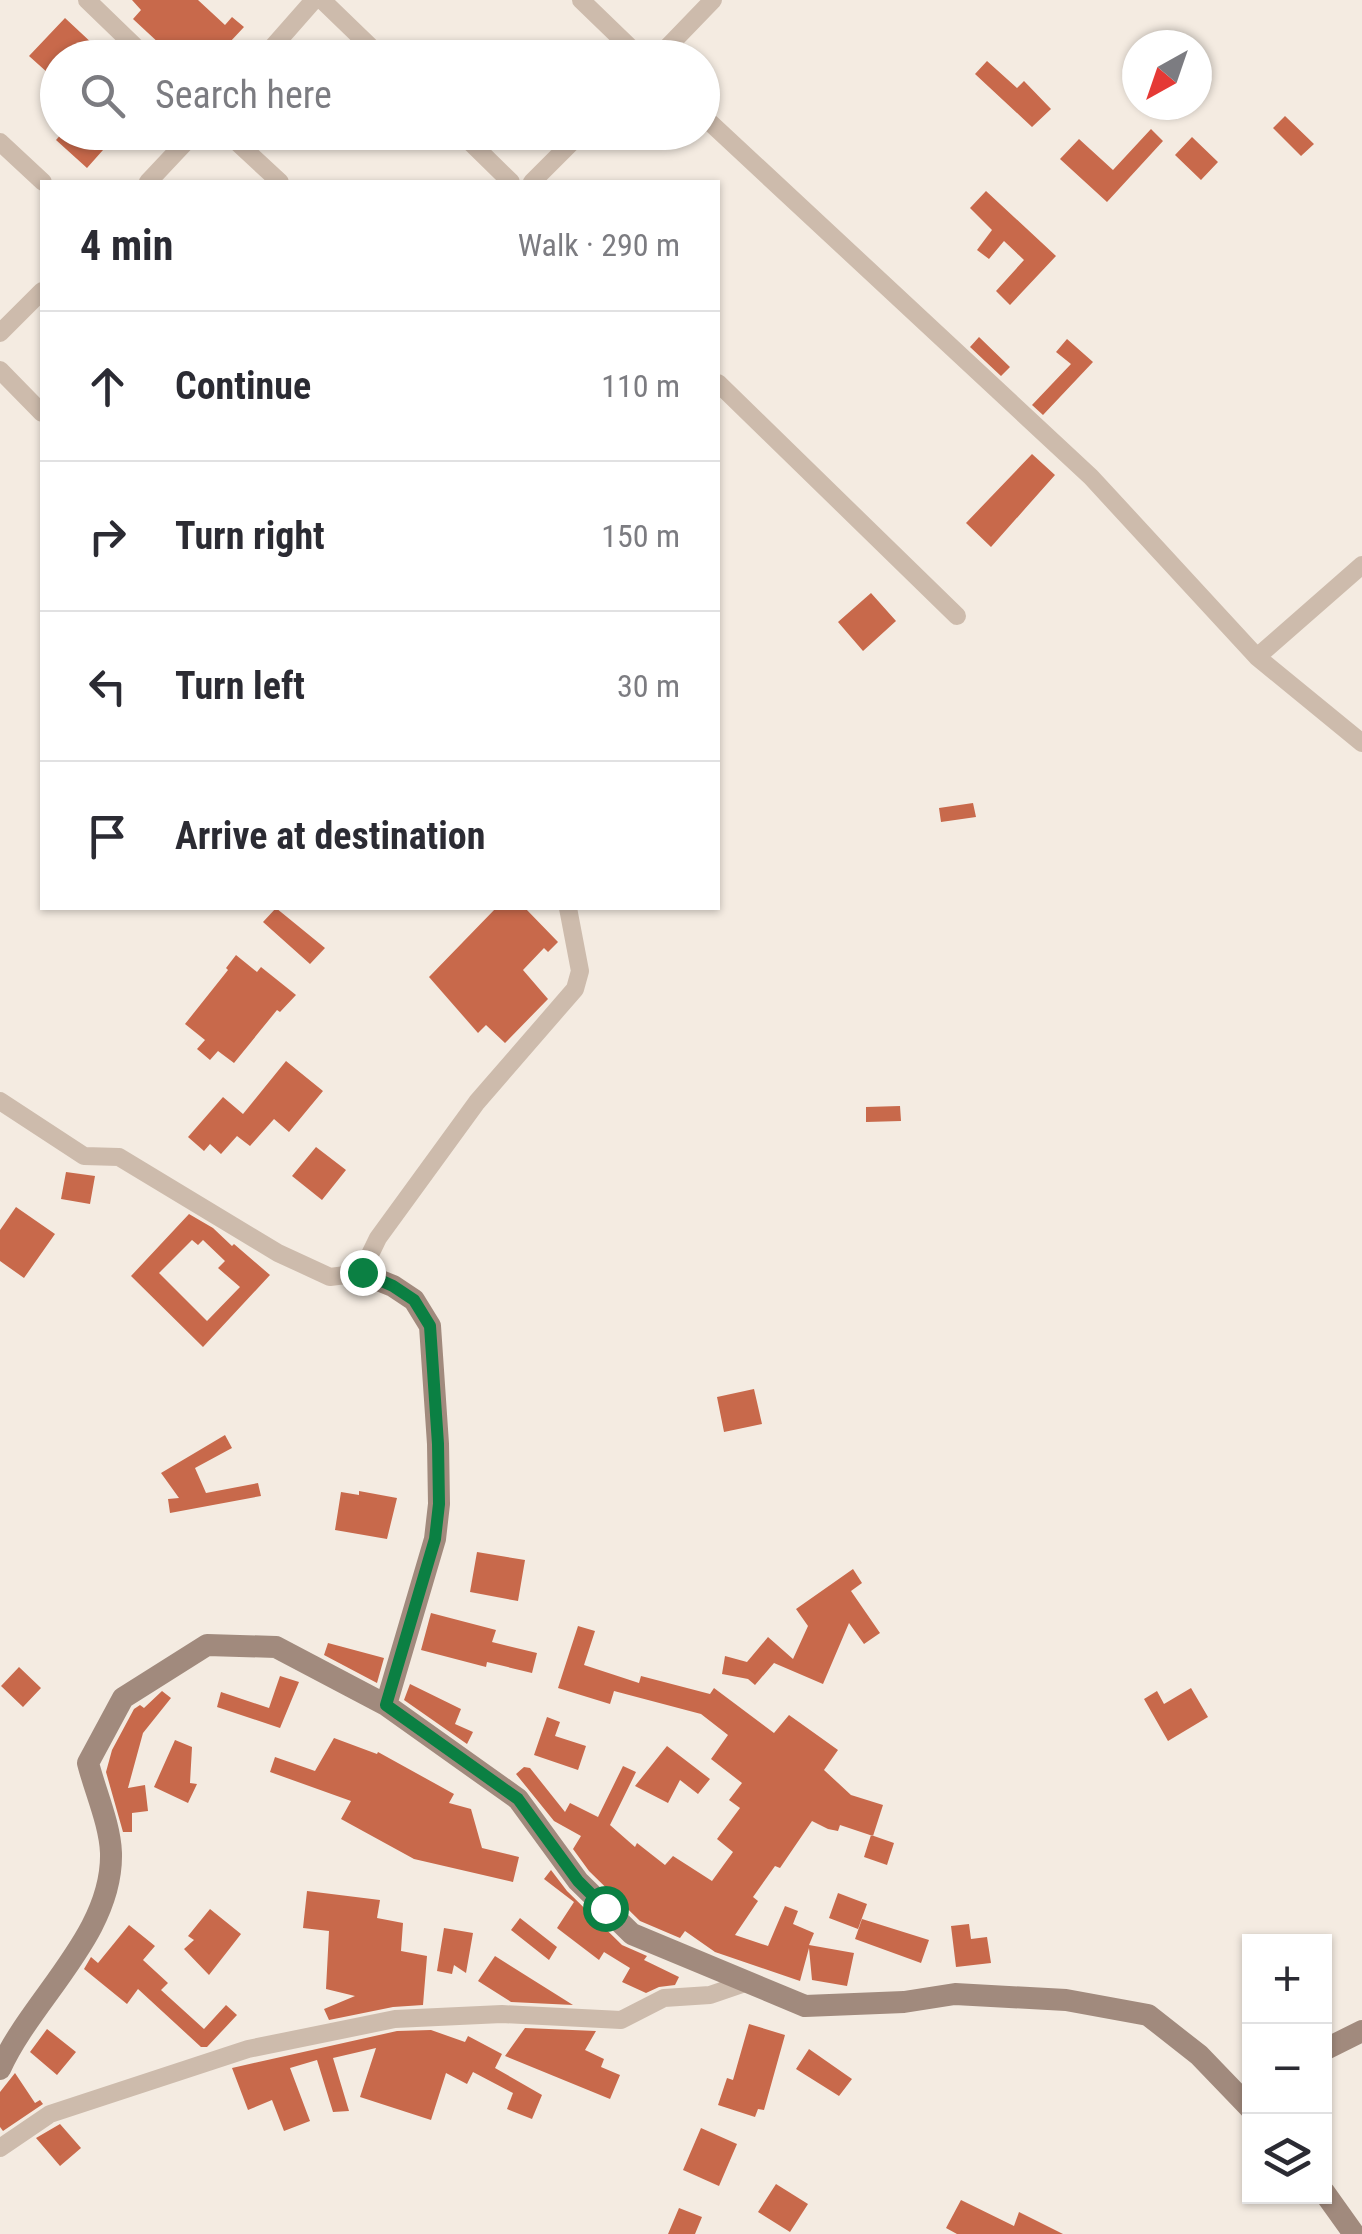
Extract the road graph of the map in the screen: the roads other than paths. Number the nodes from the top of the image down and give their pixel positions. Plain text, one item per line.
1 (87, 0) edge
2 (314, 0) edge
3 (322, 0) edge
4 (581, 0) edge
5 (713, 0) edge
6 (129, 40) edge
7 (279, 40) edge
8 (363, 40) edge
9 (622, 40) edge
10 (674, 40) edge
11 (720, 132) edge
12 (0, 142) edge
13 (178, 150) edge
14 (245, 150) edge
15 (478, 150) edge
16 (564, 150) edge
17 (41, 180) edge
18 (150, 180) edge
19 (278, 180) edge
20 (509, 180) edge
21 (534, 180) edge
22 (40, 293) edge
23 (0, 333) edge
24 (0, 370) edge
25 (720, 385) edge
26 (40, 411) edge
27 (1362, 565) edge
28 (957, 616) dead end
29 (1257, 657) junction
30 (1362, 743) edge
31 (568, 910) edge
32 (0, 1100) edge
33 (362, 1272) junction
34 (386, 1705) junction
35 (748, 1982) junction
36 (1362, 2032) edge
37 (1332, 2046) edge
38 (0, 2069) edge
39 (1242, 2097) edge
40 (0, 2148) edge
41 (1332, 2203) edge
42 (1354, 2234) edge

1 - 6 street
2 - 7 street
3 - 8 street
4 - 9 street
5 - 10 street
11 - 29 street
12 - 17 street
13 - 18 street
14 - 19 street
15 - 20 street
16 - 21 street
22 - 23 street
24 - 26 street
25 - 28 street
27 - 29 street
29 - 30 street
31 - 33 street
32 - 33 street
33 - 34 street
34 - 35 street
34 - 38 street
35 - 39 street
35 - 40 street
36 - 37 street
41 - 42 street

